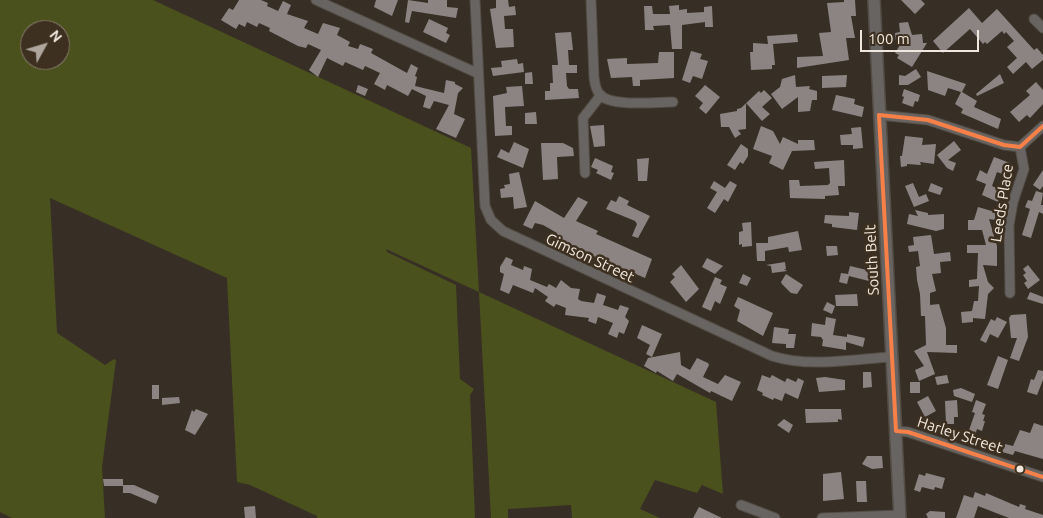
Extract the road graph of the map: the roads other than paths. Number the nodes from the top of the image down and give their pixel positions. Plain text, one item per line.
1 (316, 0) edge
2 (475, 0) edge
3 (591, 0) edge
4 (874, 0) edge
5 (1034, 19) dead end
6 (1043, 28) edge
7 (477, 73) junction
8 (600, 95) junction
9 (673, 102) dead end
10 (879, 115) junction
11 (1043, 126) edge
12 (1020, 147) junction
13 (585, 173) dead end
14 (1010, 293) dead end
15 (892, 357) junction
16 (896, 431) junction
17 (1043, 477) edge
18 (741, 504) dead end
19 (900, 516) edge
20 (775, 518) edge
21 (822, 518) edge

1 - 7 street
2 - 7 street, Gimson Street
3 - 8 street
4 - 10 street, South Belt
5 - 6 street
7 - 15 street, Gimson Street
8 - 9 street
8 - 13 street
10 - 12 street
10 - 15 street, South Belt
11 - 12 street
12 - 14 street, Leeds Place
15 - 16 street, South Belt
16 - 17 street, Harley Street
16 - 19 street, South Belt
18 - 20 street
19 - 21 street

